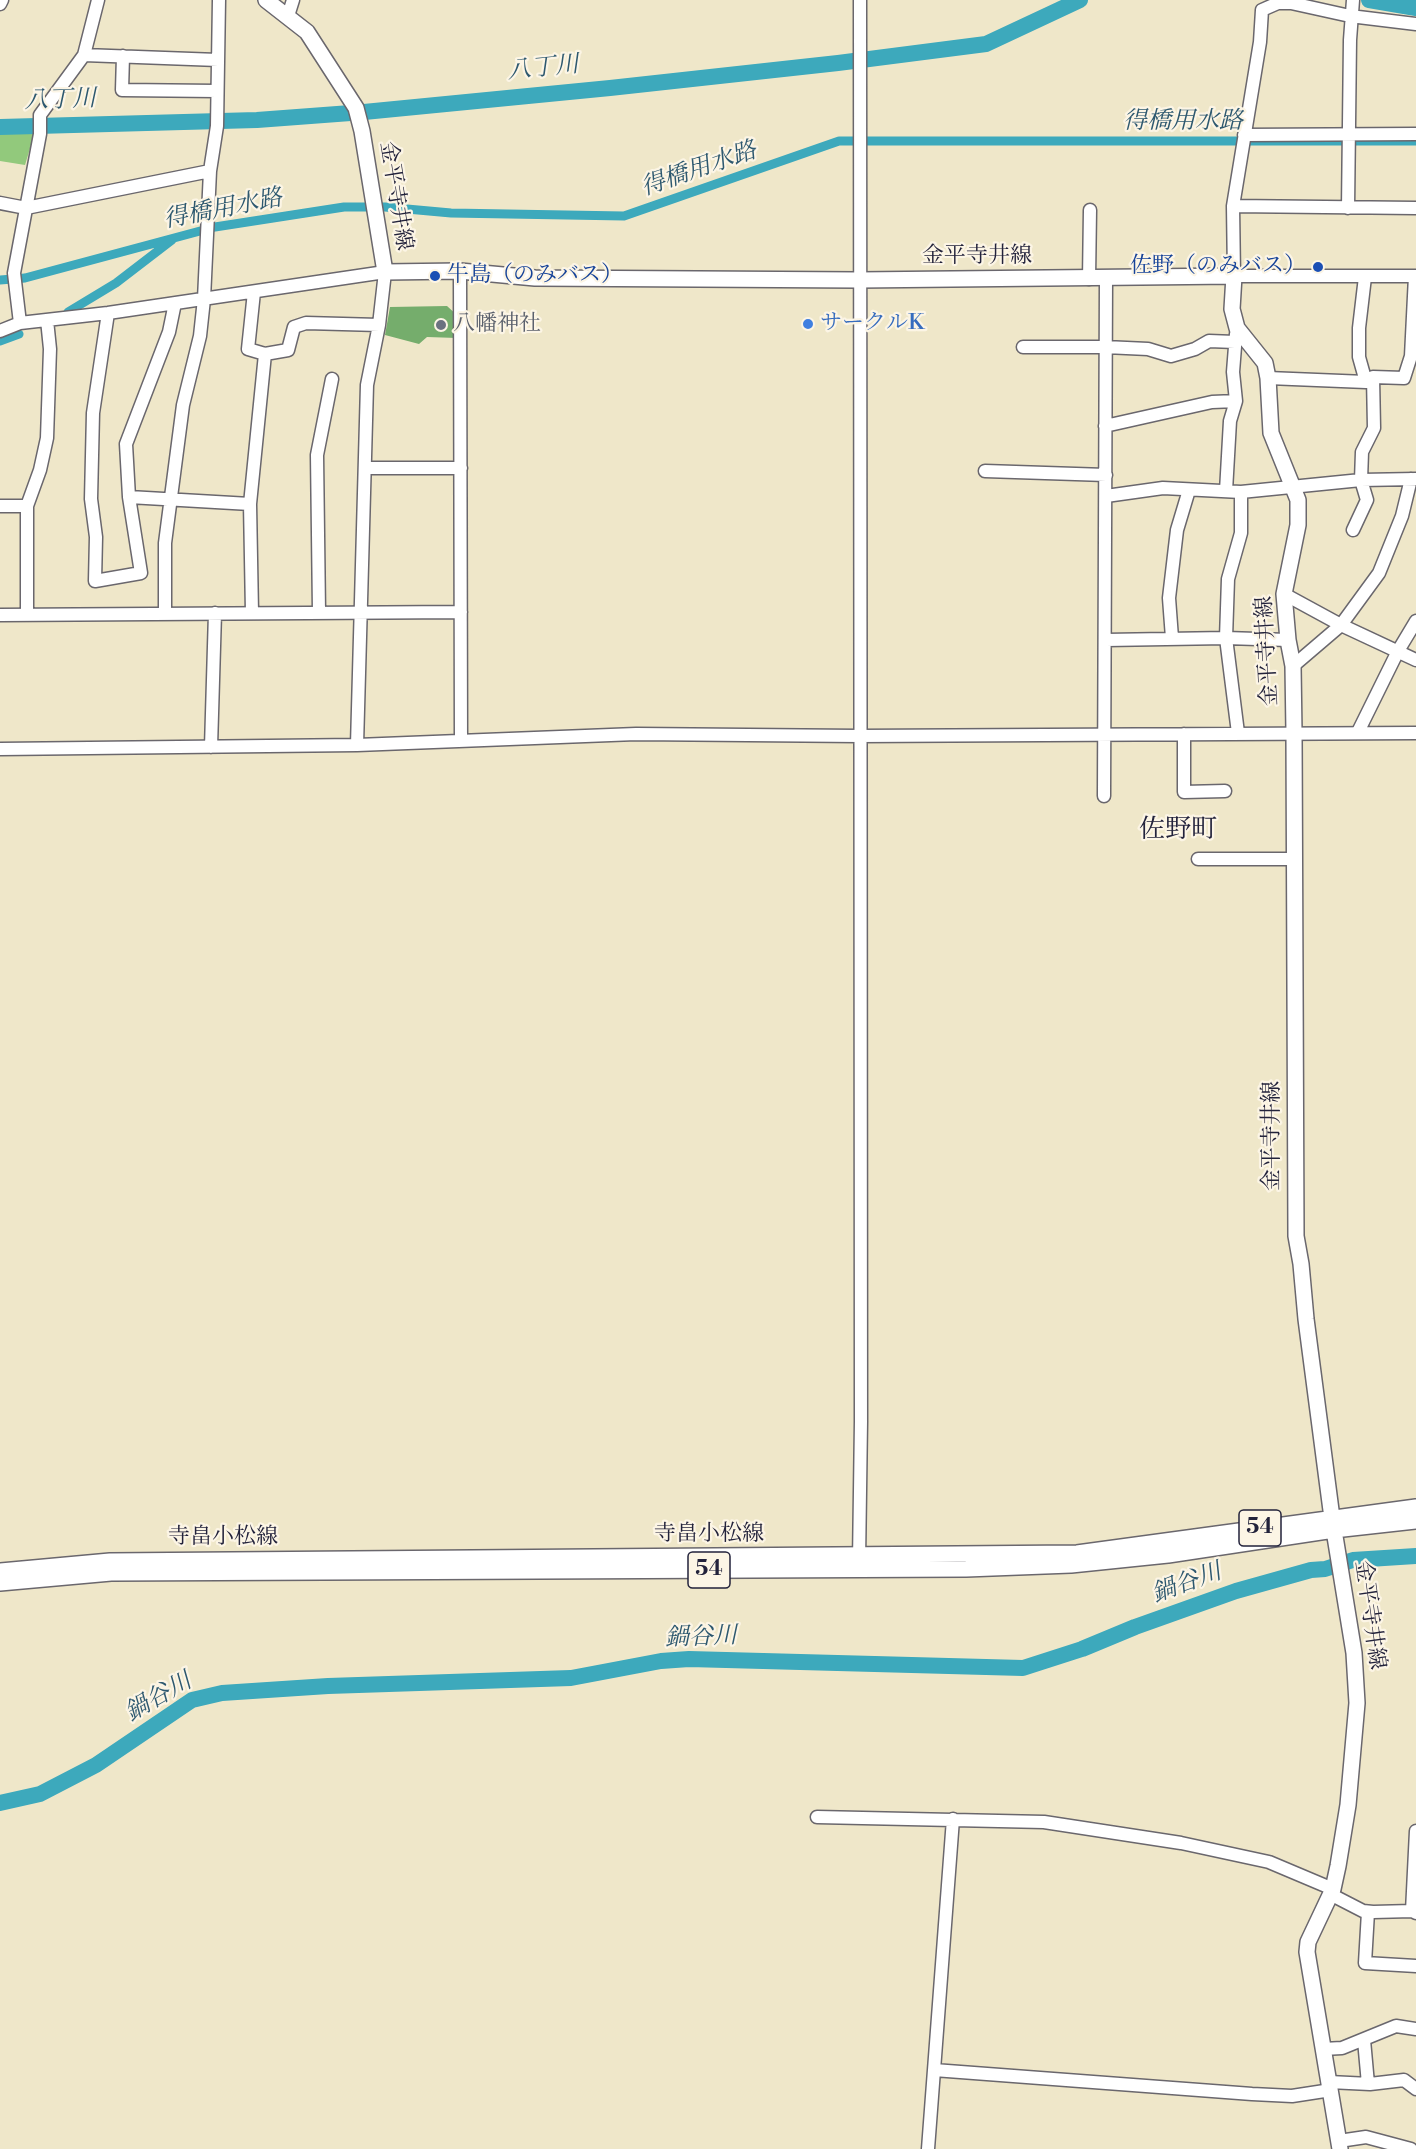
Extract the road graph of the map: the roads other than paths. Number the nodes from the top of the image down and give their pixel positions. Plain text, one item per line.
1 (98, 0) edge
2 (219, 0) edge
3 (266, 0) edge
4 (293, 0) edge
5 (860, 0) edge
6 (1353, 0) edge
7 (1262, 5) edge
8 (288, 16) junction
9 (1350, 16) junction
10 (1416, 24) edge
11 (84, 55) junction
12 (123, 56) junction
13 (218, 60) junction
14 (217, 92) junction
15 (1416, 134) edge
16 (1350, 138) junction
17 (1244, 139) junction
18 (210, 171) junction
19 (0, 203) edge
20 (1233, 206) junction
21 (26, 208) junction
22 (1348, 208) junction
23 (1416, 208) edge
24 (1090, 210) dead end
25 (460, 271) junction
26 (385, 272) junction
27 (1234, 276) junction
28 (1416, 276) edge
29 (1365, 277) junction
30 (1106, 278) junction
31 (1089, 279) junction
32 (859, 280) junction
33 (254, 292) junction
34 (204, 299) junction
35 (175, 303) junction
36 (108, 313) junction
37 (47, 320) junction
38 (20, 323) junction
39 (379, 325) junction
40 (0, 331) edge
41 (1236, 335) junction
42 (1023, 347) dead end
43 (1105, 347) junction
44 (265, 354) junction
45 (1413, 355) edge
46 (1268, 378) junction
47 (332, 379) dead end
48 (1370, 380) junction
49 (1236, 401) junction
50 (1105, 426) junction
51 (365, 468) junction
52 (461, 468) junction
53 (985, 471) dead end
54 (1106, 475) junction
55 (1414, 479) edge
56 (1361, 480) junction
57 (1292, 486) junction
58 (1189, 490) junction
59 (1226, 491) junction
60 (1241, 492) junction
61 (129, 496) junction
62 (1106, 496) junction
63 (171, 498) junction
64 (250, 504) junction
65 (0, 506) edge
66 (27, 506) junction
67 (1353, 531) dead end
68 (1284, 594) junction
69 (360, 611) junction
70 (319, 612) junction
71 (461, 612) junction
72 (165, 613) junction
73 (252, 613) junction
74 (214, 614) junction
75 (0, 615) edge
76 (27, 615) junction
77 (1416, 621) edge
78 (1341, 625) junction
79 (1172, 638) junction
80 (1226, 638) junction
81 (1106, 640) junction
82 (1288, 640) junction
83 (1398, 651) junction
84 (1416, 660) edge
85 (1293, 666) junction
86 (1358, 732) junction
87 (1238, 733) junction
88 (1294, 733) junction
89 (1416, 733) edge
90 (1105, 734) junction
91 (1184, 734) junction
92 (859, 736) junction
93 (461, 741) junction
94 (357, 745) junction
95 (211, 747) junction
96 (0, 748) edge
97 (1226, 791) dead end
98 (1104, 796) dead end
99 (1198, 859) dead end
100 (1293, 859) junction
101 (1416, 1507) edge
102 (1416, 1521) edge
103 (1333, 1524) junction
104 (858, 1562) junction
105 (0, 1571) edge
106 (0, 1583) edge
107 (817, 1817) dead end
108 (953, 1819) junction
109 (1416, 1831) edge
110 (1331, 1892) junction
111 (1368, 1912) junction
112 (1414, 1912) edge
113 (1416, 1966) edge
114 (1416, 2029) edge
115 (1364, 2040) junction
116 (1323, 2049) junction
117 (934, 2070) junction
118 (1416, 2073) edge
119 (1404, 2080) junction
120 (1368, 2084) junction
121 (1330, 2086) junction
122 (1416, 2088) edge
123 (1340, 2145) edge
124 (1406, 2148) edge
125 (928, 2149) edge

1 - 11 street
2 - 13 street
3 - 8 main road, 金平寺井線
4 - 8 street
5 - 32 street
6 - 9 street
7 - 9 street
7 - 17 street
8 - 26 main road, 金平寺井線
9 - 10 street
9 - 16 street
11 - 12 street
11 - 21 street
12 - 13 street
12 - 14 street
13 - 14 street
14 - 18 street
15 - 16 street
16 - 17 street
16 - 22 street
17 - 20 street
18 - 21 street
18 - 34 street
19 - 21 street
20 - 22 street
20 - 27 street
21 - 38 street
22 - 23 street
24 - 31 street
25 - 26 main road, 金平寺井線
25 - 32 main road, 金平寺井線
25 - 52 street
26 - 33 street
26 - 39 street
27 - 29 street
27 - 30 main road, 金平寺井線
27 - 41 main road
28 - 29 street
28 - 45 street
29 - 48 street
30 - 31 main road, 金平寺井線
30 - 43 street
31 - 32 main road, 金平寺井線
32 - 92 street
33 - 34 street
33 - 44 street
34 - 35 street
34 - 63 street
35 - 36 street
35 - 61 street
36 - 37 street
36 - 61 street
37 - 38 street
37 - 66 street
38 - 40 street
39 - 44 street
39 - 51 street
41 - 43 street
41 - 46 main road, 金平寺井線
41 - 49 street
42 - 43 street
43 - 50 street
44 - 64 street
45 - 48 street
46 - 48 street
46 - 57 main road, 金平寺井線
47 - 70 street
48 - 56 street
49 - 50 street
49 - 59 street
50 - 54 street
51 - 52 street
51 - 69 street
52 - 71 street
53 - 54 street
54 - 62 street
55 - 56 street
55 - 78 street
56 - 57 street
56 - 67 street
57 - 60 street
57 - 68 main road, 金平寺井線
58 - 59 street
58 - 62 street
58 - 79 street
59 - 60 street
60 - 80 street
61 - 63 street
62 - 81 street
63 - 64 street
63 - 72 street
64 - 73 street
65 - 66 street
66 - 76 street
68 - 78 street
68 - 82 main road, 金平寺井線
69 - 70 street
69 - 71 street
69 - 94 street
70 - 73 street
71 - 93 street
72 - 74 street
72 - 76 street
73 - 74 street
74 - 95 street
75 - 76 street
77 - 83 street
78 - 83 street
78 - 85 street
79 - 80 street
79 - 81 street
80 - 82 street
80 - 87 street
81 - 90 street
82 - 85 main road, 金平寺井線
83 - 84 street
83 - 86 street
85 - 88 main road, 金平寺井線
86 - 88 street
86 - 89 street
87 - 88 street
87 - 91 street
88 - 100 main road, 金平寺井線
90 - 91 street
90 - 92 street
90 - 98 street
91 - 97 street
92 - 93 street
92 - 104 street
93 - 94 street
94 - 95 street
95 - 96 street
99 - 100 street
100 - 103 main road, 金平寺井線
101 - 103 main road, 寺畠小松線 / 54
102 - 103 main road, 寺畠小松線 / 54
103 - 104 main road, 寺畠小松線 / 54
103 - 110 main road, 金平寺井線
104 - 105 main road, 寺畠小松線 / 54
104 - 106 main road, 寺畠小松線 / 54
107 - 108 street
108 - 110 street
108 - 117 street
109 - 112 street
110 - 111 street
110 - 116 main road, 金平寺井線
111 - 112 street
111 - 113 street
114 - 115 street
115 - 116 street
115 - 120 street
116 - 121 main road, 金平寺井線
117 - 121 street
117 - 125 street
118 - 119 street
119 - 120 street
119 - 122 street
120 - 121 street
121 - 123 main road, 金平寺井線
123 - 124 street

